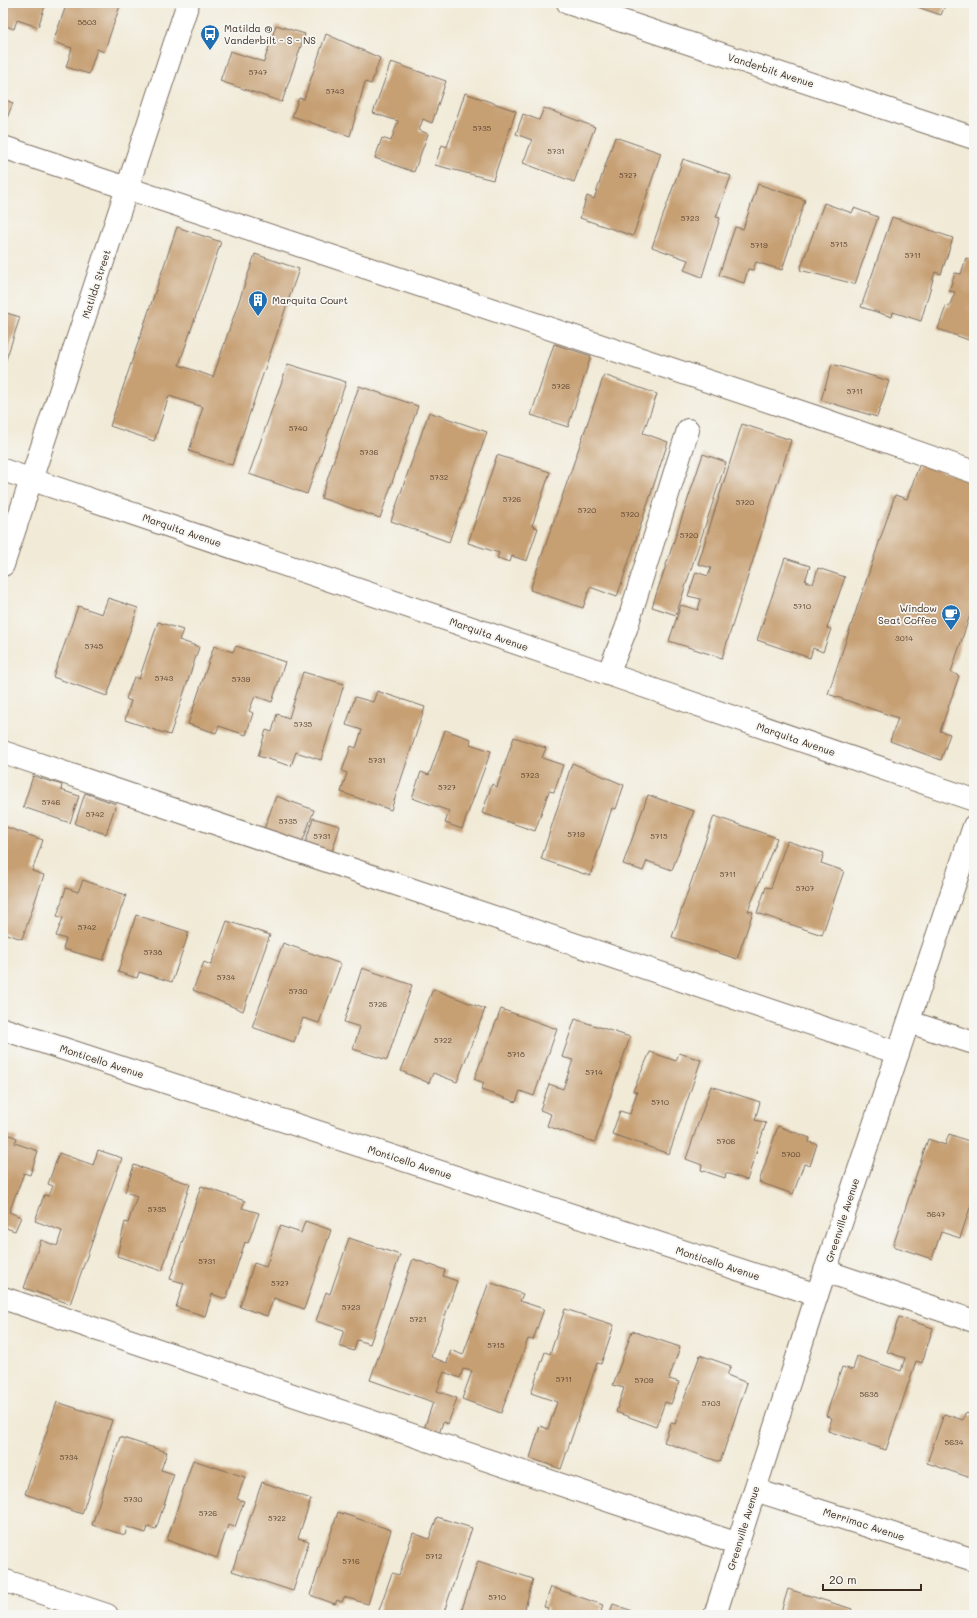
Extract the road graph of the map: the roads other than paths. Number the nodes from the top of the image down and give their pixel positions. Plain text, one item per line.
1 (188, 3) edge
2 (568, 3) edge
3 (974, 138) edge
4 (3, 147) edge
5 (127, 188) junction
6 (688, 430) dead end
7 (3, 470) edge
8 (974, 472) edge
9 (31, 480) junction
10 (3, 564) edge
11 (608, 674) junction
12 (3, 752) edge
13 (974, 800) edge
14 (974, 826) edge
15 (909, 1022) junction
16 (3, 1029) edge
17 (974, 1044) edge
18 (898, 1053) junction
19 (825, 1271) junction
20 (817, 1295) junction
21 (3, 1298) edge
22 (974, 1321) edge
23 (755, 1490) junction
24 (738, 1544) junction
25 (974, 1560) edge
26 (3, 1580) edge
27 (107, 1615) edge
28 (715, 1615) edge

1 - 5 street, Matilda Street
2 - 3 street, Vanderbilt Avenue
4 - 5 street
5 - 8 street
5 - 9 street, Matilda Street
6 - 11 street
7 - 9 street, Marquita Avenue
9 - 10 street, Matilda Street
9 - 11 street, Marquita Avenue
11 - 13 street, Marquita Avenue
12 - 18 street
14 - 15 street, Greenville Avenue
15 - 17 street
15 - 18 street, Greenville Avenue
16 - 20 street, Monticello Avenue
18 - 19 street, Greenville Avenue
19 - 20 street, Greenville Avenue
19 - 22 street
20 - 23 street, Greenville Avenue
21 - 24 street
23 - 24 street, Greenville Avenue
23 - 25 street, Merrimac Avenue
24 - 28 street, Greenville Avenue
26 - 27 street

